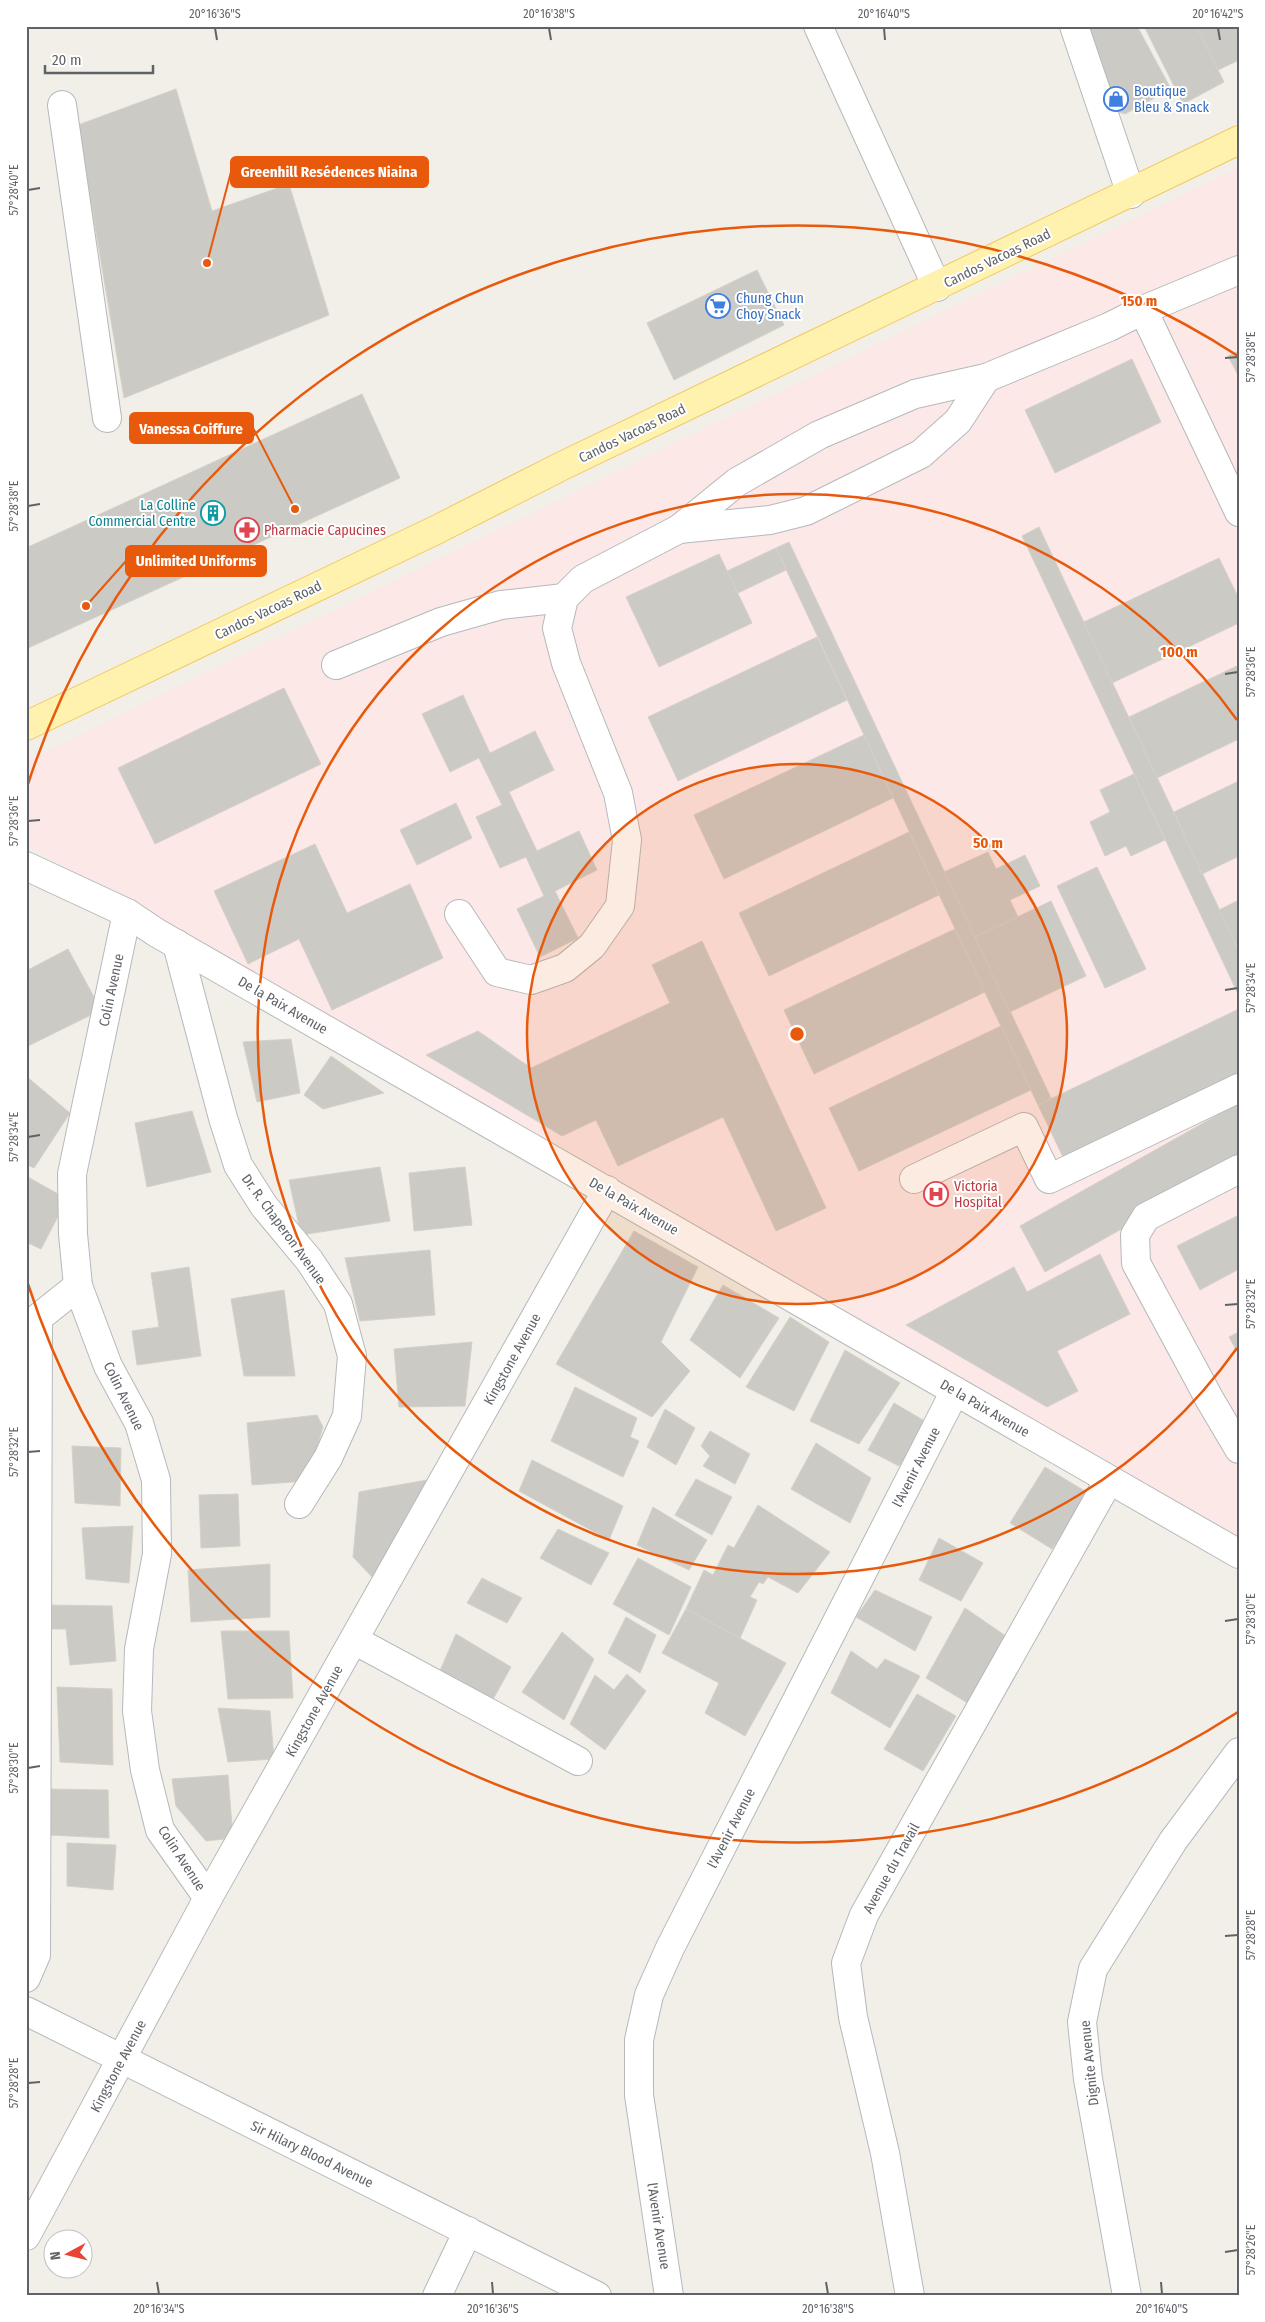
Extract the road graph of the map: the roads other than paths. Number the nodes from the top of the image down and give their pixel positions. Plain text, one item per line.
1 (818, 26) edge
2 (1074, 26) edge
3 (62, 105) dead end
4 (1239, 140) edge
5 (1131, 194) junction
6 (1239, 270) edge
7 (938, 287) junction
8 (1143, 310) junction
9 (986, 378) junction
10 (107, 418) dead end
11 (1239, 512) edge
12 (680, 529) junction
13 (564, 598) junction
14 (336, 665) dead end
15 (26, 726) edge
16 (26, 866) edge
17 (127, 913) junction
18 (459, 914) dead end
19 (177, 944) junction
20 (1239, 1088) edge
21 (1239, 1169) edge
22 (914, 1179) dead end
23 (607, 1190) junction
24 (78, 1286) junction
25 (32, 1321) edge
26 (955, 1391) junction
27 (1239, 1449) edge
28 (1109, 1480) junction
29 (299, 1504) dead end
30 (1239, 1554) edge
31 (354, 1640) junction
32 (1239, 1752) edge
33 (578, 1761) dead end
34 (208, 1898) junction
35 (26, 1978) edge
36 (26, 2011) edge
37 (122, 2059) junction
38 (468, 2232) junction
39 (26, 2236) edge
40 (437, 2296) edge
41 (597, 2296) edge
42 (669, 2296) edge
43 (910, 2296) edge
44 (1127, 2296) edge

1 - 7 street
2 - 5 street
3 - 10 street
4 - 5 main road, Candos Vacoas Road
5 - 7 main road, Candos Vacoas Road
6 - 8 street
7 - 15 main road, Candos Vacoas Road
8 - 9 street
8 - 11 street
9 - 12 street
9 - 12 street
12 - 13 street
13 - 14 street
13 - 18 street
16 - 17 street, De la Paix Avenue
17 - 19 street, De la Paix Avenue
17 - 24 street, Colin Avenue
19 - 23 street, De la Paix Avenue
19 - 29 street, Dr. R. Chaperon Avenue
20 - 22 street
21 - 27 street
23 - 26 street, De la Paix Avenue
23 - 31 street, Kingstone Avenue
24 - 25 street
24 - 34 street, Colin Avenue
25 - 35 street
26 - 28 street, De la Paix Avenue
26 - 42 street, l'Avenir Avenue
28 - 30 street, De la Paix Avenue
28 - 43 street, Avenue du Travail
31 - 33 street
31 - 34 street, Kingstone Avenue
32 - 44 street, Dignite Avenue
34 - 37 street, Kingstone Avenue
36 - 37 street, Sir Hilary Blood Avenue
37 - 38 street, Sir Hilary Blood Avenue
37 - 39 street, Kingstone Avenue
38 - 40 street
38 - 41 street, Sir Hilary Blood Avenue

